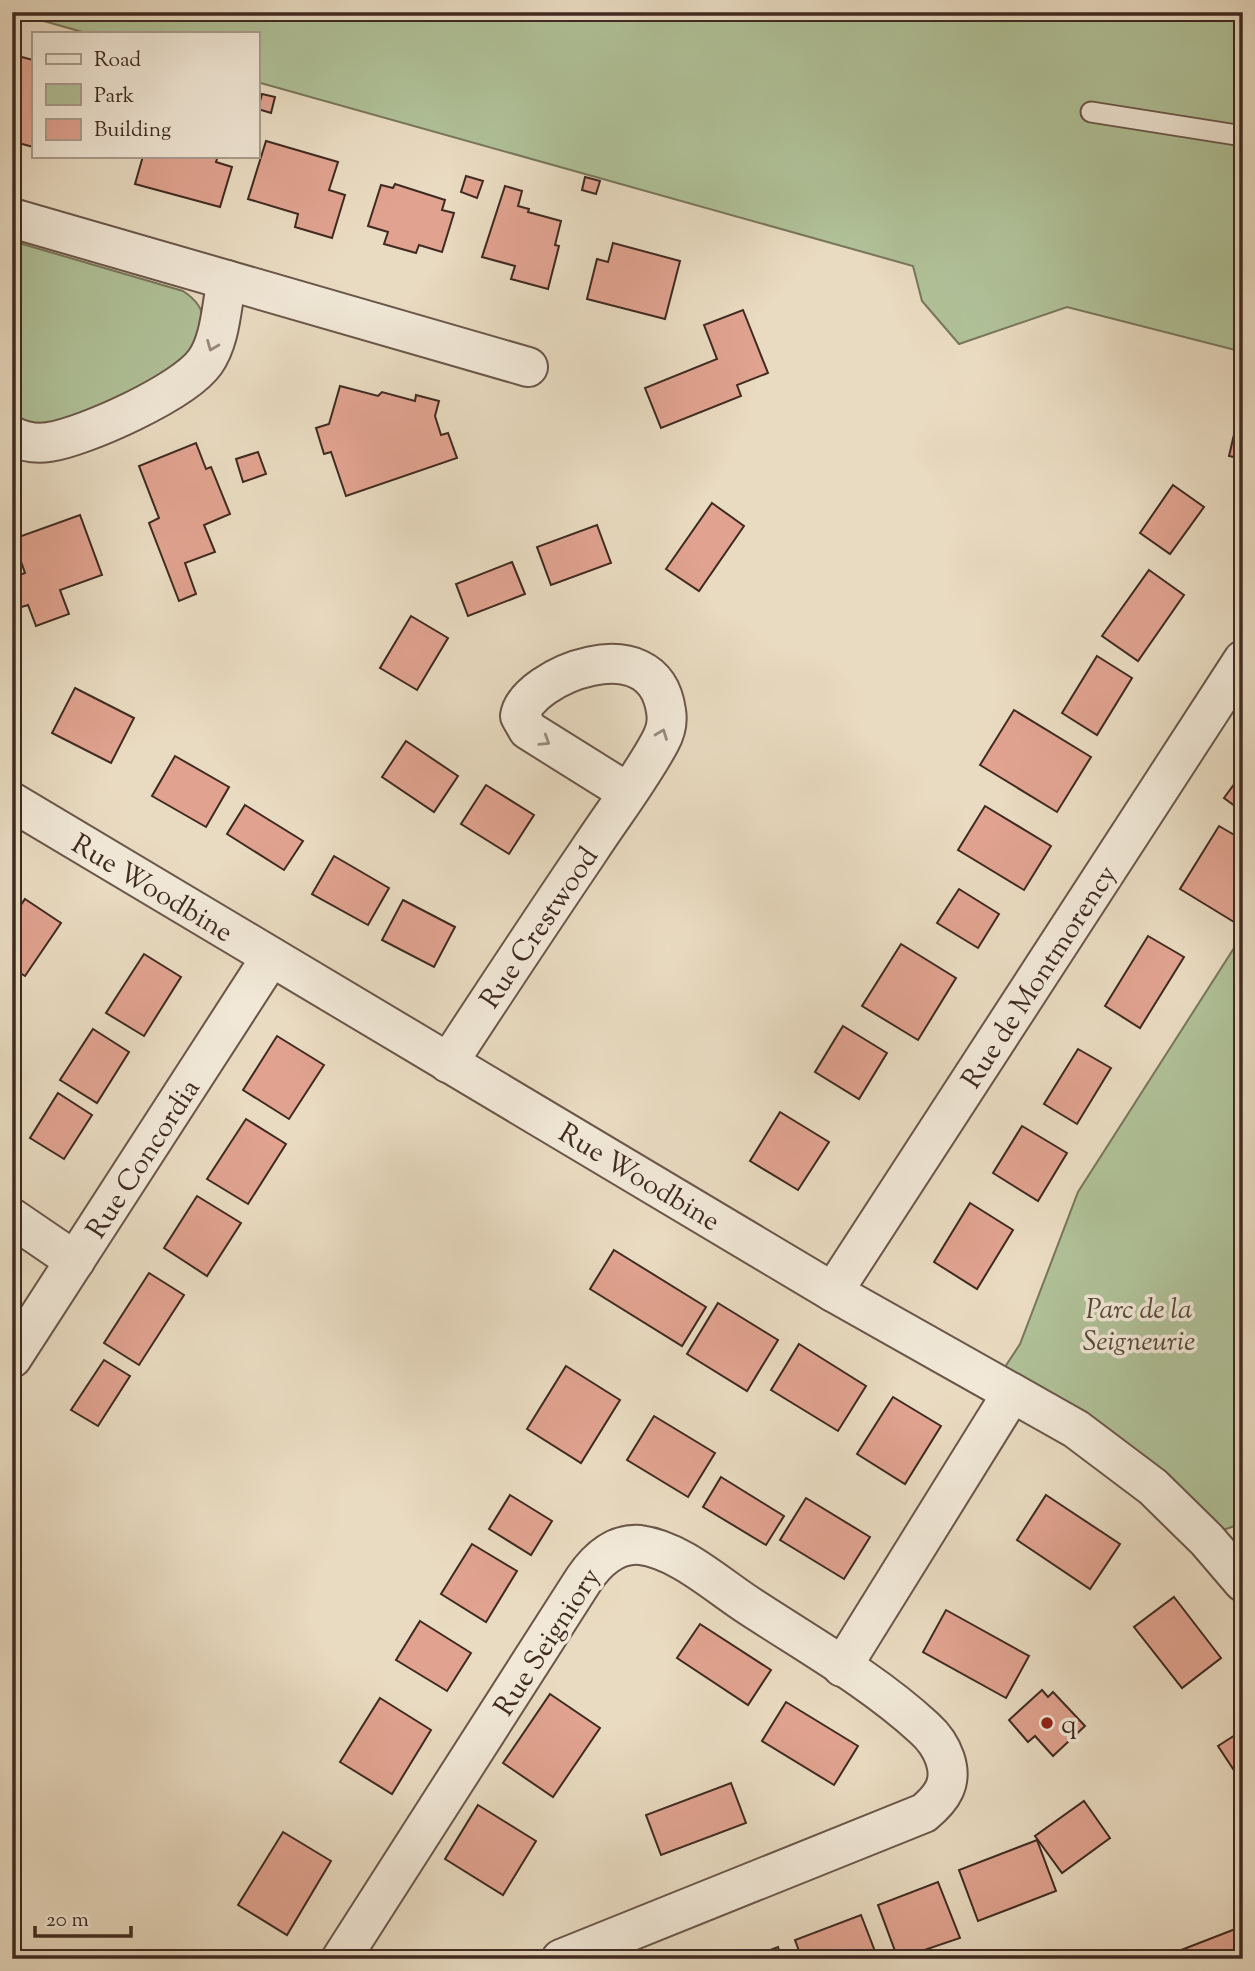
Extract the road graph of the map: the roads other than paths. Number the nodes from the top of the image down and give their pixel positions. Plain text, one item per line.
1 (1091, 112) dead end
2 (1243, 136) edge
3 (12, 218) edge
4 (227, 280) junction
5 (528, 367) dead end
6 (12, 436) edge
7 (1243, 660) edge
8 (627, 792) dead end
9 (12, 802) edge
10 (271, 957) junction
11 (448, 1062) junction
12 (12, 1218) edge
13 (75, 1261) junction
14 (834, 1292) junction
15 (12, 1358) edge
16 (1012, 1393) junction
17 (1243, 1581) edge
18 (842, 1667) junction
19 (341, 1959) edge
20 (561, 1959) edge

1 - 2 lane
3 - 4 street
4 - 5 street
4 -> 6 street
7 - 14 street, Rue de Montmorency
8 - 11 street, Rue Crestwood
9 - 10 street, Rue Woodbine
10 - 11 street, Rue Woodbine
10 - 13 street, Rue Concordia
11 - 14 street, Rue Woodbine
12 - 13 street
13 - 15 street, Rue Concordia
14 - 16 street, Rue Woodbine
16 - 17 street, Rue Woodbine
16 - 18 street
18 - 19 street, Rue Seigniory
18 - 20 street, Rue Seigniory

